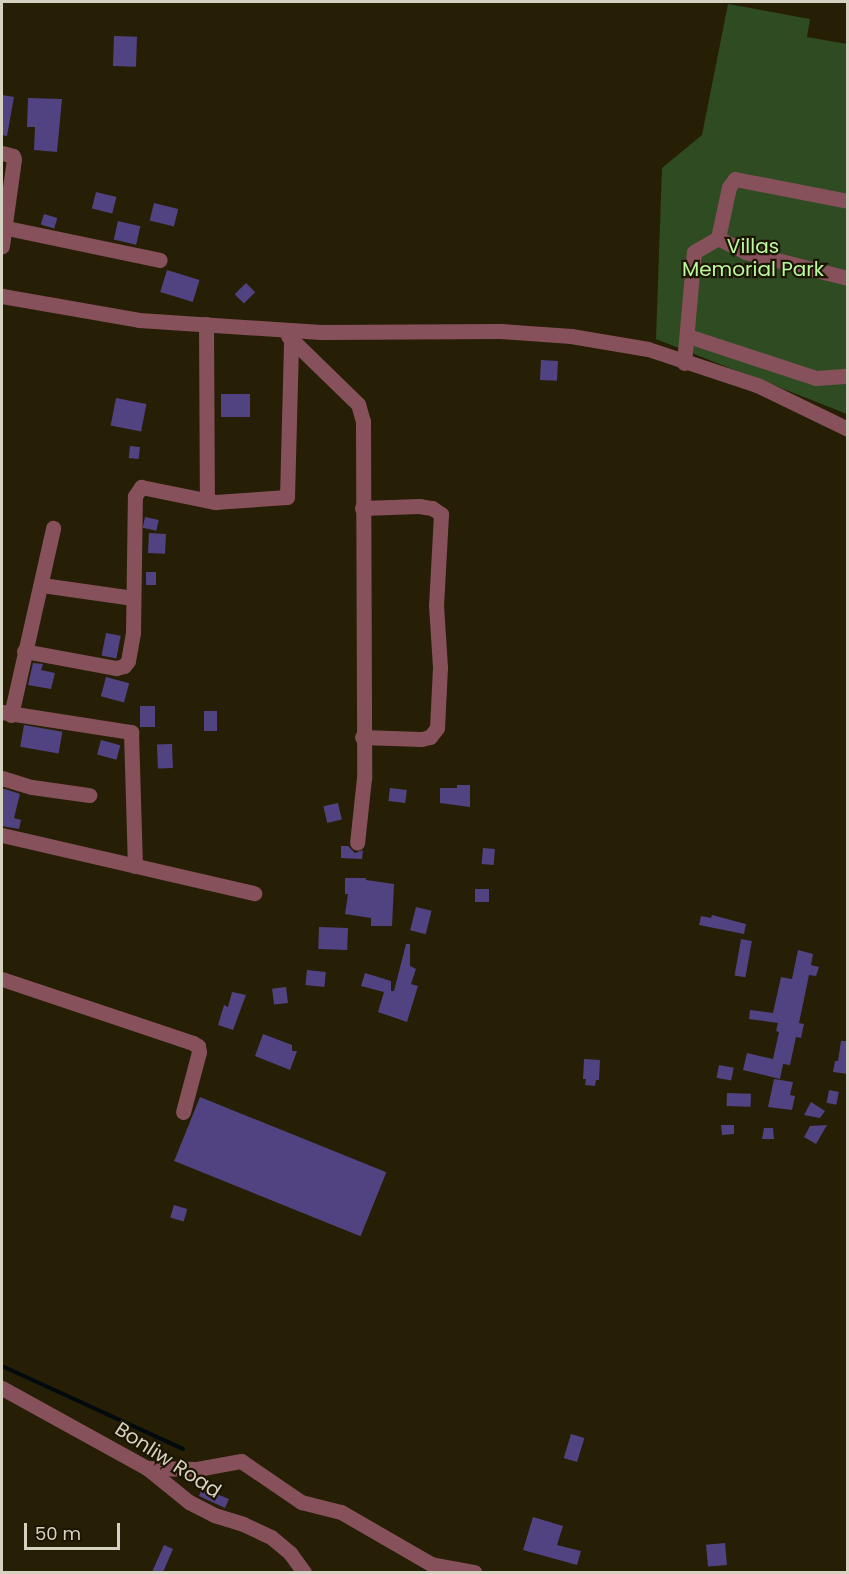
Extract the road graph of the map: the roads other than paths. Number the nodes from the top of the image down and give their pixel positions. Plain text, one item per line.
1 (2, 153) edge
2 (848, 201) edge
3 (3, 227) edge
4 (718, 238) junction
5 (2, 246) edge
6 (160, 260) dead end
7 (848, 278) edge
8 (2, 296) edge
9 (206, 324) junction
10 (286, 334) junction
11 (688, 336) junction
12 (684, 363) junction
13 (848, 376) edge
14 (848, 429) edge
15 (207, 500) junction
16 (362, 508) junction
17 (53, 528) dead end
18 (42, 585) junction
19 (133, 598) junction
20 (24, 651) junction
21 (6, 713) edge
22 (362, 737) junction
23 (2, 778) edge
24 (89, 795) dead end
25 (2, 835) edge
26 (357, 843) dead end
27 (135, 866) junction
28 (254, 893) dead end
29 (2, 979) edge
30 (183, 1112) dead end
31 (2, 1388) edge
32 (147, 1468) junction
33 (304, 1572) edge
34 (474, 1572) edge

1 - 3 street
2 - 4 street
3 - 5 street
3 - 6 street
4 - 7 street
4 - 11 street
8 - 9 street
9 - 10 street
9 - 15 street
10 - 12 street
10 - 15 street
10 - 16 street
11 - 12 street
11 - 13 street
12 - 14 street
15 - 19 street
16 - 22 street
16 - 22 street
17 - 18 street
18 - 19 street
18 - 20 street
19 - 20 street
20 - 21 street
21 - 27 street
22 - 26 street
23 - 24 street
25 - 27 street
27 - 28 street
29 - 30 street
31 - 32 street, Bonliw Road
32 - 33 street, Bonliw Road
32 - 34 street

